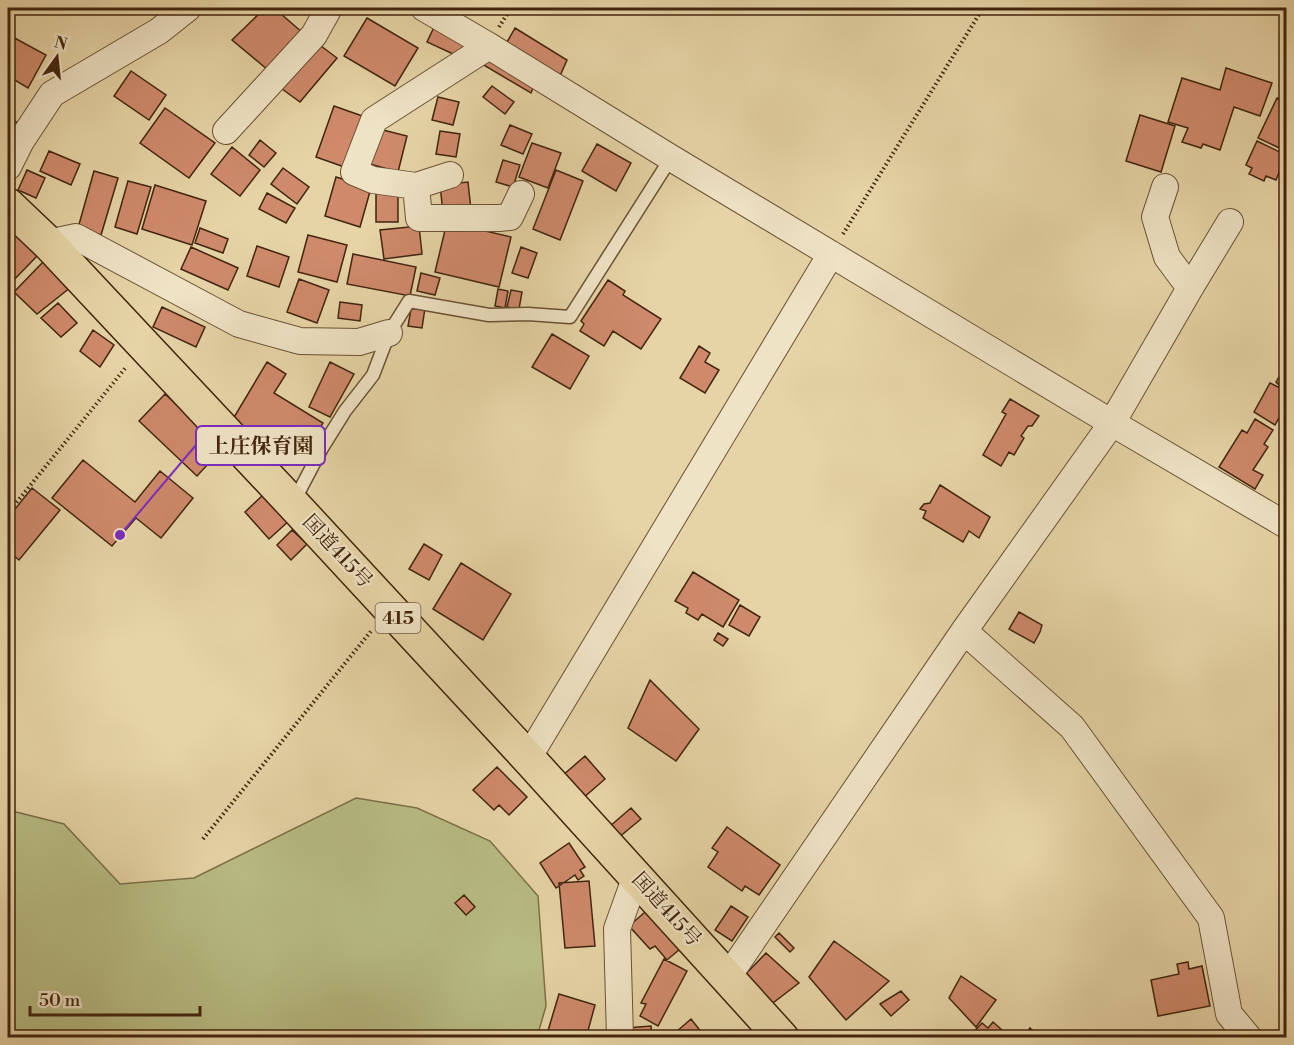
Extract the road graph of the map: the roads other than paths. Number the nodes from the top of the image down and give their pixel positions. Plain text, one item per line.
1 (188, 8) edge
2 (329, 8) edge
3 (424, 8) edge
4 (489, 46) junction
5 (226, 131) dead end
6 (671, 158) junction
7 (8, 167) edge
8 (450, 175) dead end
9 (416, 186) junction
10 (1165, 188) dead end
11 (521, 194) dead end
12 (8, 205) edge
13 (1230, 222) dead end
14 (48, 243) junction
15 (831, 254) junction
16 (1190, 288) junction
17 (389, 333) junction
18 (1112, 423) junction
19 (292, 503) junction
20 (1287, 525) edge
21 (964, 631) junction
22 (528, 758) junction
23 (636, 876) junction
24 (727, 978) junction
25 (620, 1038) edge
26 (782, 1038) edge
27 (1249, 1038) edge

1 - 7 street
2 - 5 street
3 - 4 street
4 - 6 street
4 - 9 street
6 - 15 street
6 - 17 lane
8 - 9 street
9 - 11 street
10 - 16 street
12 - 14 highway, 国道415号 / 415
13 - 16 street
14 - 17 street
14 - 19 highway, 国道415号 / 415
15 - 18 street
15 - 22 street
16 - 18 street
17 - 19 lane
18 - 20 street
18 - 21 street
19 - 22 highway, 国道415号 / 415
21 - 24 street
21 - 27 street
22 - 23 highway, 国道415号 / 415
23 - 24 highway, 国道415号 / 415
23 - 25 street
24 - 26 highway, 国道415号 / 415

